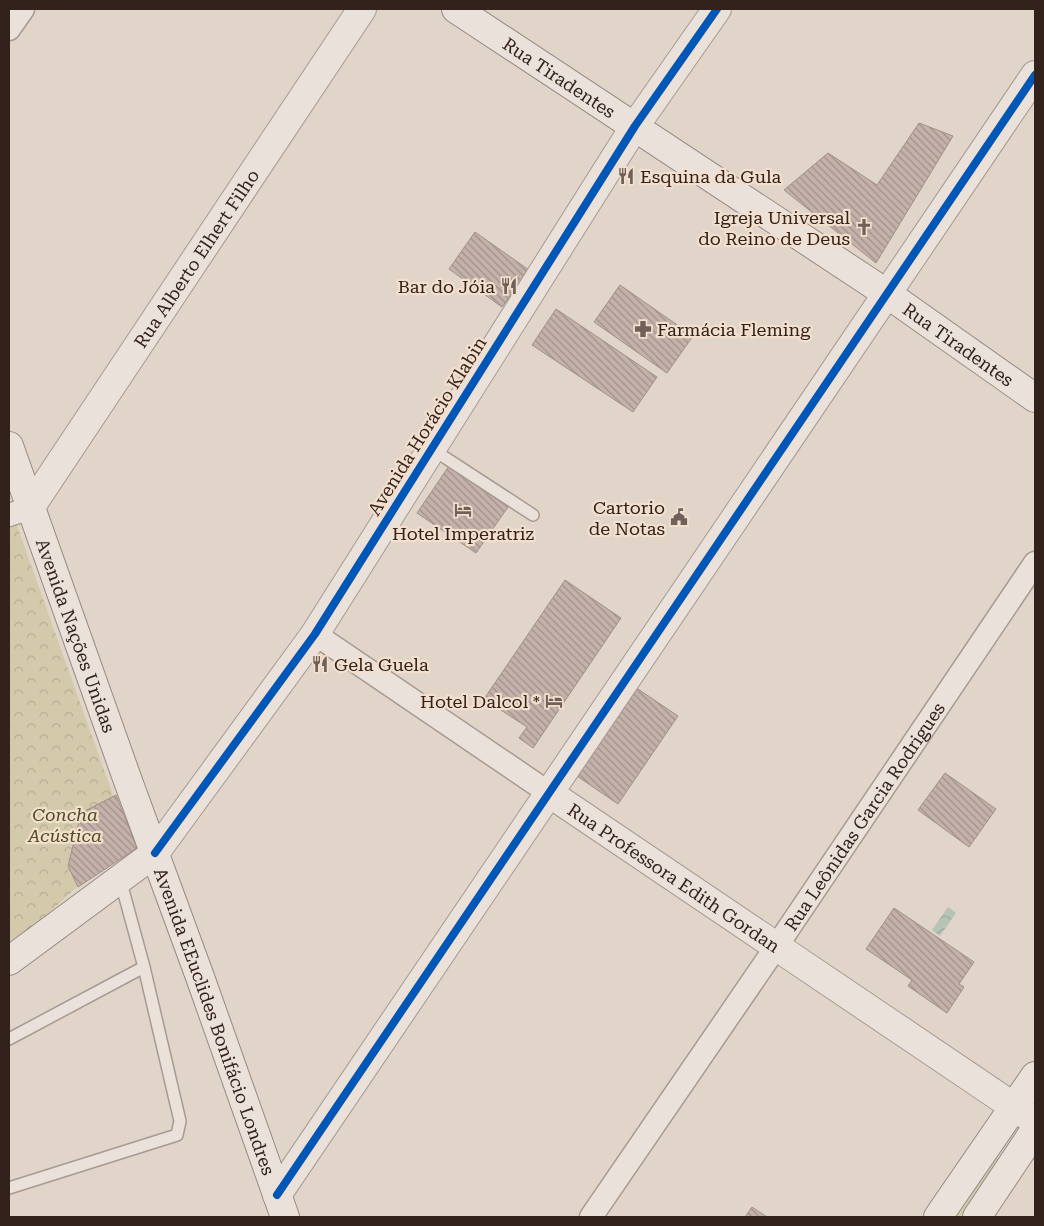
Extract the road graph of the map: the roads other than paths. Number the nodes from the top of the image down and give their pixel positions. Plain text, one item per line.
1 (23, 9) edge
2 (362, 9) edge
3 (456, 9) edge
4 (717, 9) edge
5 (9, 29) edge
6 (1035, 75) edge
7 (634, 126) junction
8 (886, 293) junction
9 (1035, 398) edge
10 (9, 446) edge
11 (431, 448) junction
12 (19, 511) edge
13 (533, 515) dead end
14 (1035, 562) edge
15 (315, 634) junction
16 (549, 793) junction
17 (144, 826) joint
18 (155, 853) junction
19 (120, 879) junction
20 (776, 947) junction
21 (9, 961) edge
22 (144, 967) junction
23 (9, 1039) edge
24 (1035, 1076) edge
25 (1025, 1114) edge
26 (1035, 1130) edge
27 (9, 1188) edge
28 (281, 1206) edge
29 (591, 1217) edge
30 (938, 1217) edge
31 (977, 1217) edge

1 - 5 street
2 - 12 street, Rua Alberto Elhert Filho
3 - 7 street, Rua Tiradentes
4 - 7 street, Avenida Horácio Klabin
6 - 8 street
7 - 8 street, Rua Tiradentes
7 - 11 street, Avenida Horácio Klabin
8 - 9 street, Rua Tiradentes
8 - 16 street
10 - 12 street, Avenida Nações Unidas
11 - 13 lane
11 - 15 street, Avenida Horácio Klabin
12 - 17 street, Avenida Nações Unidas
14 - 20 street, Rua Leônidas Garcia Rodrigues
15 - 16 street, Rua Professora Edith Gordan
15 - 18 street, Avenida Horácio Klabin
16 - 20 street, Rua Professora Edith Gordan
16 - 28 street
17 - 18 street, Avenida EEuclides Bonifácio Londres
18 - 19 street, Avenida Horácio Klabin
18 - 28 street, Avenida EEuclides Bonifácio Londres
19 - 21 street, Avenida Horácio Klabin
19 - 22 lane
20 - 25 street, Rua Professora Edith Gordan
20 - 29 street, Rua Leônidas Garcia Rodrigues
22 - 23 lane
22 - 27 lane
24 - 25 street
25 - 30 street
26 - 31 street

